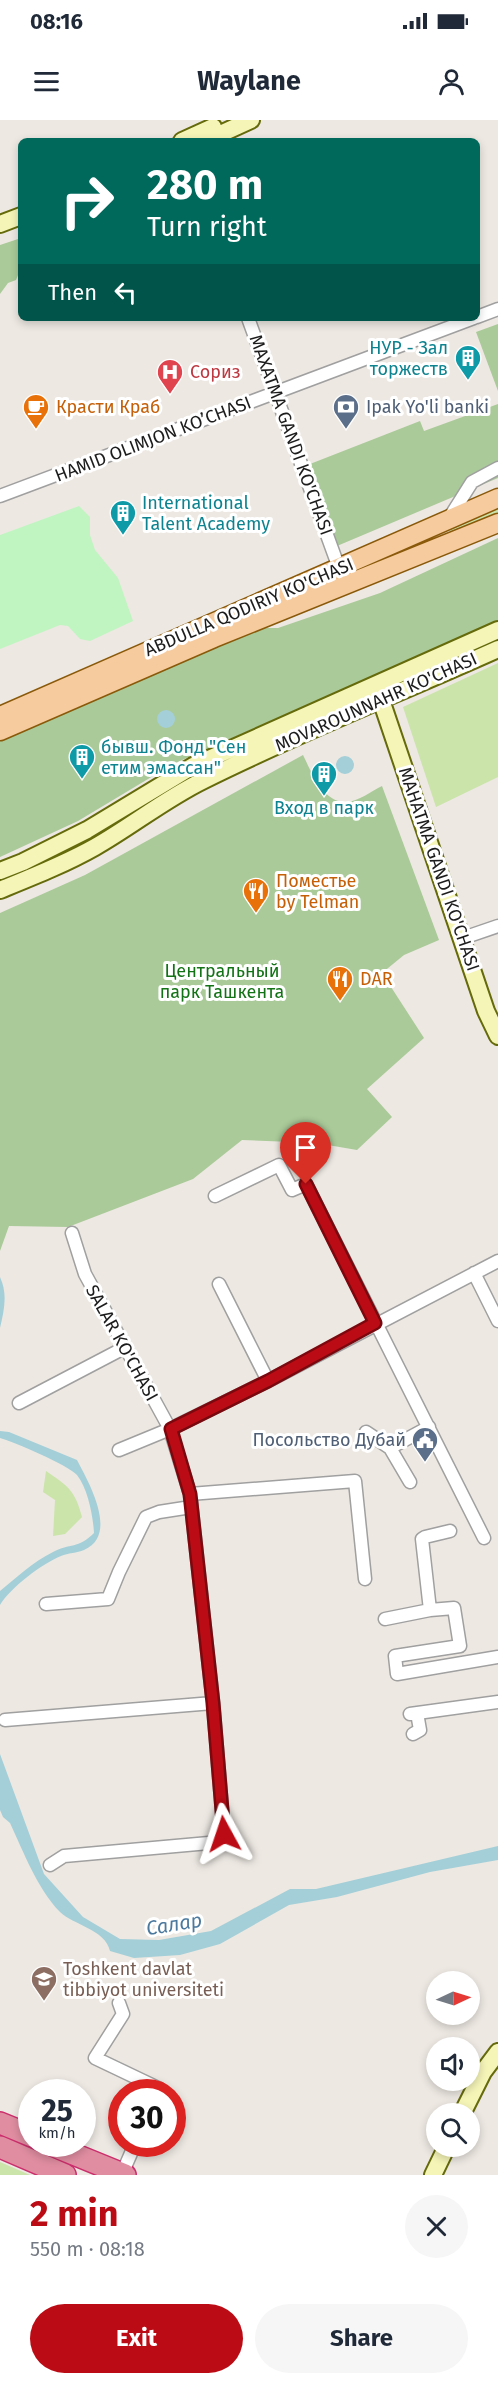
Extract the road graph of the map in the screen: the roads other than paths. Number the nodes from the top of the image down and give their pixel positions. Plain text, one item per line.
1 (228, 120) edge
2 (251, 120) edge
3 (189, 138) edge
4 (212, 138) edge
5 (18, 205) edge
6 (0, 212) edge
7 (18, 217) edge
8 (0, 224) edge
9 (498, 309) edge
10 (480, 316) edge
11 (249, 321) edge
12 (465, 321) edge
13 (276, 392) junction
14 (498, 468) edge
15 (0, 496) edge
16 (498, 498) edge
17 (448, 520) junction
18 (498, 523) edge
19 (339, 568) junction
20 (346, 585) junction
21 (498, 630) edge
22 (498, 648) edge
23 (378, 693) junction
24 (0, 716) edge
25 (0, 731) edge
26 (0, 871) edge
27 (0, 890) edge
28 (498, 926) edge
29 (463, 938) junction
30 (498, 1036) edge
31 (215, 1196) dead end
32 (72, 1233) dead end
33 (498, 1261) edge
34 (474, 1273) junction
35 (219, 1284) dead end
36 (498, 1321) edge
37 (375, 1323) junction
38 (124, 1348) junction
39 (268, 1381) junction
40 (19, 1403) dead end
41 (429, 1428) junction
42 (171, 1429) junction
43 (366, 1432) dead end
44 (390, 1448) junction
45 (119, 1450) dead end
46 (410, 1482) dead end
47 (190, 1501) junction
48 (450, 1531) dead end
49 (484, 1538) dead end
50 (365, 1579) dead end
51 (46, 1604) dead end
52 (430, 1610) junction
53 (385, 1619) dead end
54 (460, 1646) junction
55 (498, 1657) edge
56 (462, 1663) junction
57 (498, 1702) edge
58 (213, 1703) junction
59 (5, 1720) dead end
60 (413, 1734) dead end
61 (50, 1864) dead end
62 (119, 2003) dead end
63 (498, 2052) edge
64 (139, 2079) edge
65 (468, 2103) edge
66 (0, 2123) edge
67 (18, 2130) edge
68 (0, 2147) edge
69 (81, 2157) edge
70 (130, 2157) edge
71 (442, 2157) edge
72 (123, 2174) edge
73 (65, 2175) edge
74 (433, 2175) edge

1 - 3 street
2 - 4 street
5 - 6 street
7 - 8 street
9 - 10 street, HAMID OLIMJON KO’CHASI
11 - 13 street, MAXATMA GANDI KO'CHASI
12 - 13 street, HAMID OLIMJON KO’CHASI
13 - 15 street, HAMID OLIMJON KO’CHASI
13 - 19 street, MAXATMA GANDI KO'CHASI
14 - 17 street
16 - 17 main road, ABDULLA QODIRIY KO'CHASI
17 - 19 main road, ABDULLA QODIRIY KO'CHASI
18 - 20 main road, ABDULLA QODIRIY KO'CHASI
19 - 20 main road, MAXATMA GANDI KO'CHASI
19 - 24 main road, ABDULLA QODIRIY KO'CHASI
20 - 25 main road, ABDULLA QODIRIY KO'CHASI
21 - 23 street, MOVAROUNNAHR KO'CHASI
22 - 23 street, MOVAROUNNAHR KO'CHASI
23 - 26 street, MOVAROUNNAHR KO'CHASI
23 - 27 street, MOVAROUNNAHR KO'CHASI
23 - 29 street, MAHATMA GANDI KO'CHASI
28 - 29 street
29 - 30 street, MAHATMA GANDI KO'CHASI
31 - 37 street
32 - 38 street, SALAR KO'CHASI
33 - 34 street
34 - 36 street
34 - 37 street
35 - 39 street
37 - 39 street
37 - 41 street
38 - 40 street
38 - 42 street, SALAR KO'CHASI
39 - 42 street
41 - 44 street
41 - 49 street
42 - 45 street
42 - 47 street, SALAR KO'CHASI
43 - 44 street
44 - 46 street
47 - 50 street
47 - 51 street
47 - 58 street, SALAR KO'CHASI
48 - 52 street
52 - 53 street
52 - 54 street
54 - 56 street
54 - 56 street
55 - 56 street
57 - 60 street
58 - 59 street
58 - 61 street, SALAR KO'CHASI
62 - 64 street
63 - 65 street
66 - 67 highway
68 - 73 highway
69 - 72 highway
70 - 72 street
71 - 74 street

